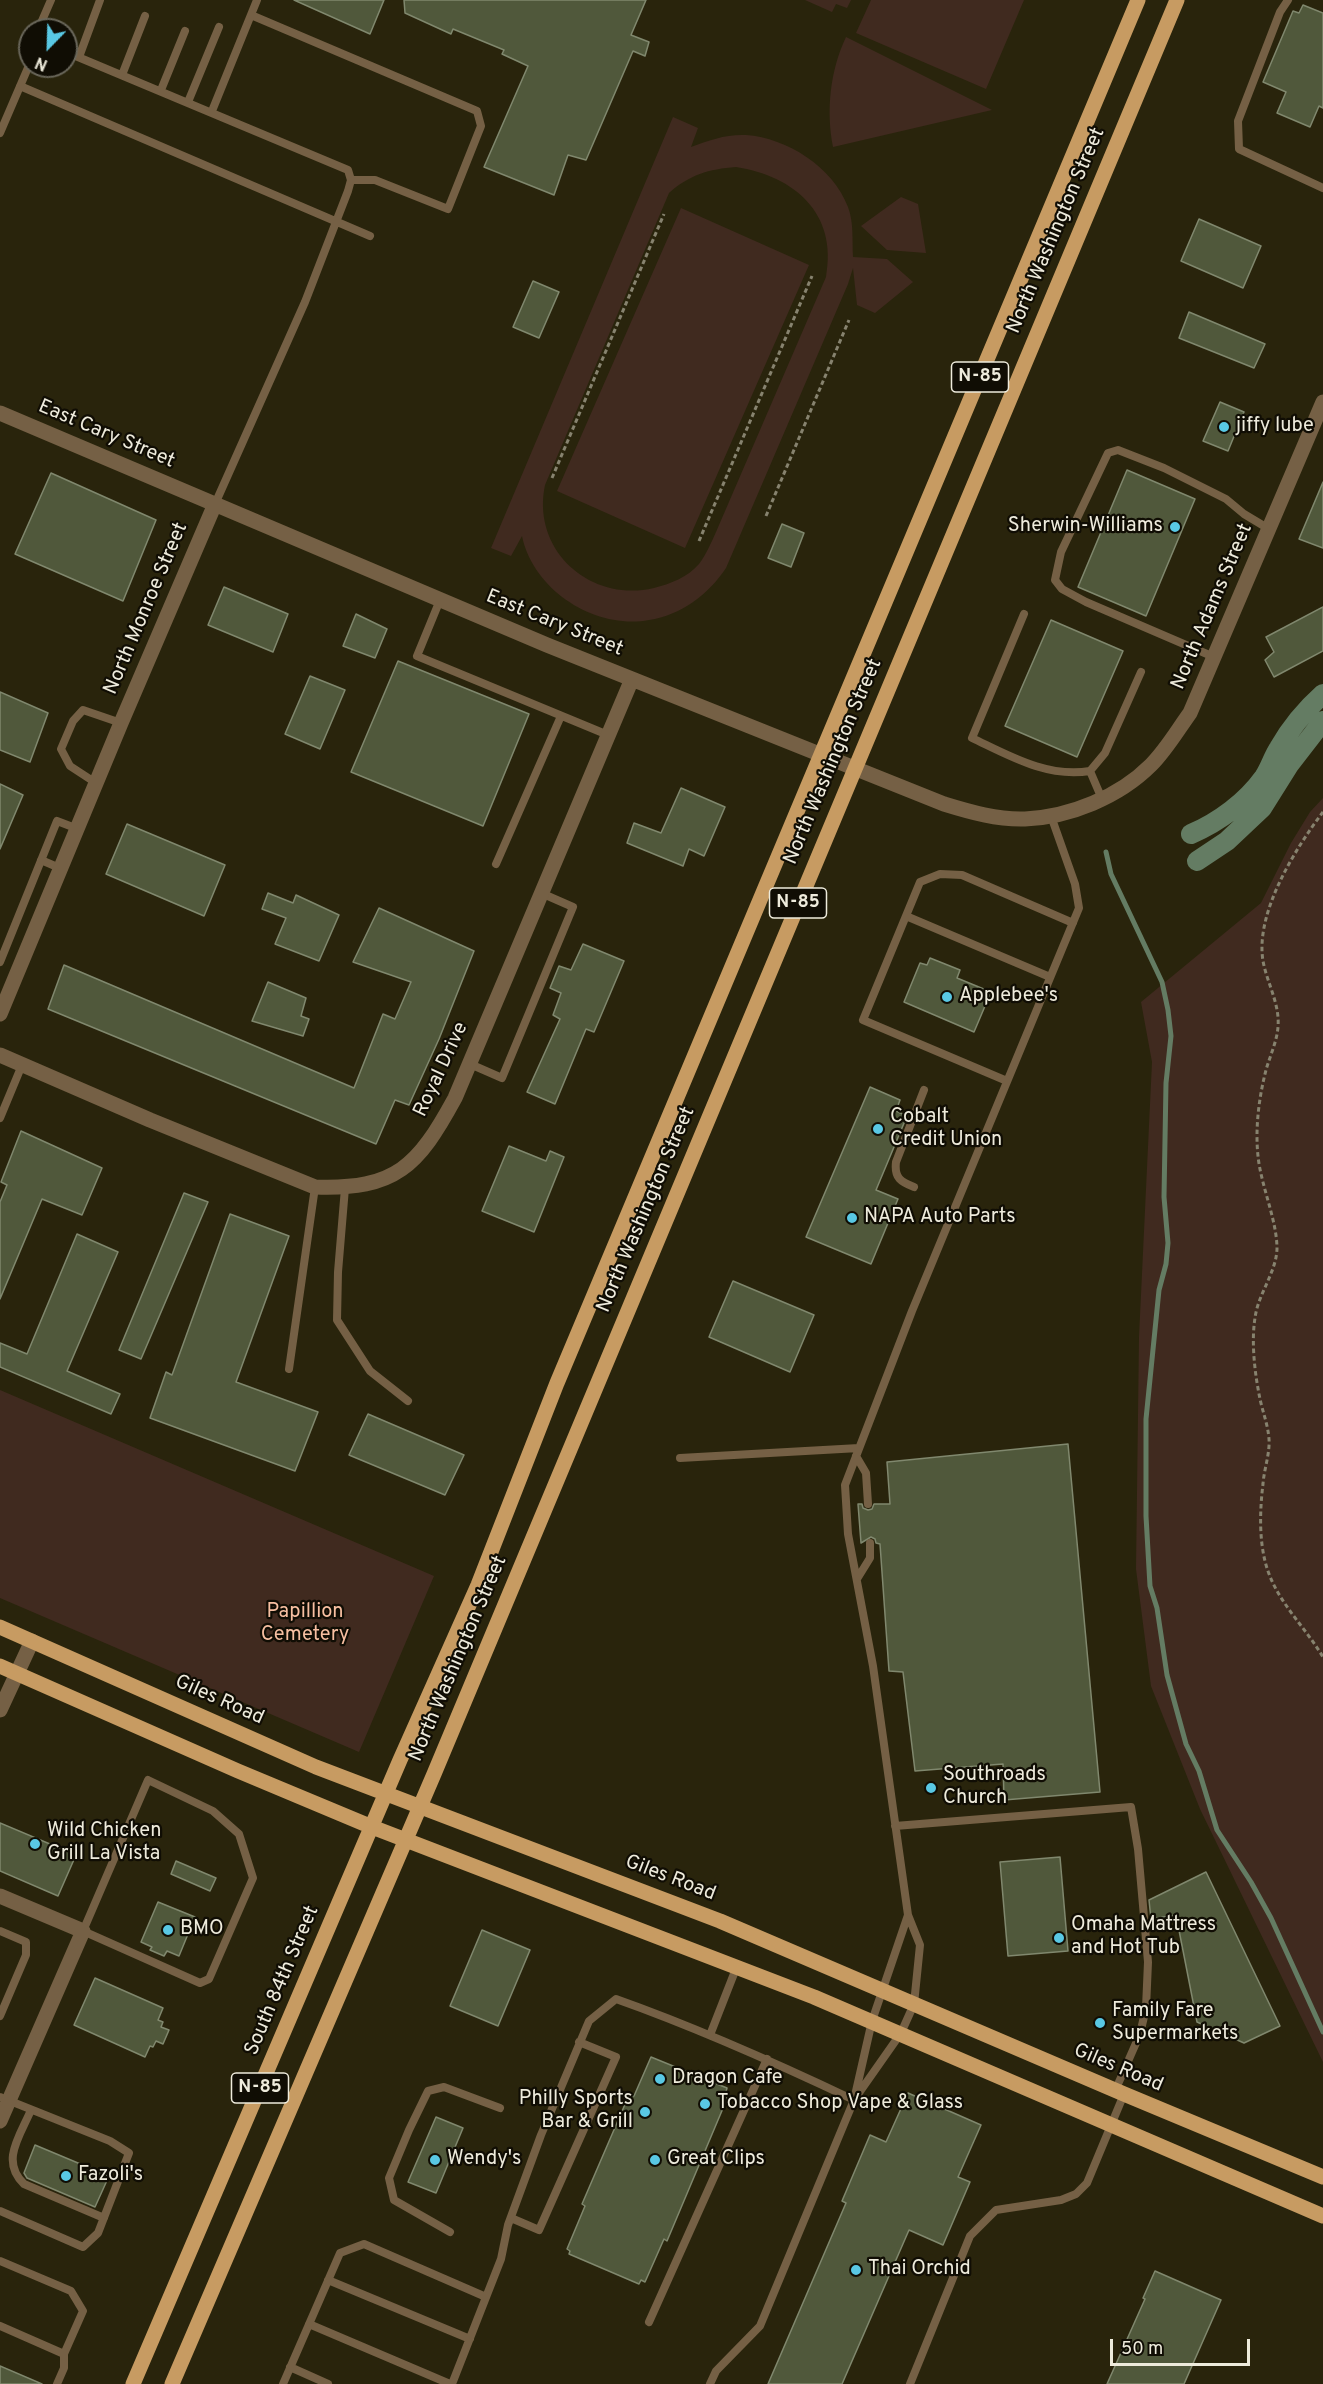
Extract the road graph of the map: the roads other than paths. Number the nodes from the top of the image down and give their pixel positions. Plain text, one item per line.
1 (51, 0) edge
2 (100, 0) edge
3 (257, 0) edge
4 (1138, 0) edge
5 (1177, 0) edge
6 (1288, 0) edge
7 (251, 15) junction
8 (145, 16) dead end
9 (43, 18) edge
10 (219, 27) dead end
11 (185, 31) dead end
12 (79, 57) joint
13 (122, 75) junction
14 (23, 78) edge
15 (20, 86) junction
16 (160, 90) junction
17 (188, 102) junction
18 (212, 111) junction
19 (0, 133) edge
20 (351, 180) junction
21 (1323, 188) edge
22 (336, 222) junction
23 (370, 236) dead end
24 (1323, 402) edge
25 (0, 412) edge
26 (215, 504) junction
27 (1269, 529) junction
28 (440, 600) junction
29 (1024, 614) dead end
30 (1214, 657) junction
31 (1141, 672) dead end
32 (632, 679) junction
33 (561, 716) junction
34 (121, 723) junction
35 (608, 735) junction
36 (821, 754) junction
37 (855, 768) junction
38 (1090, 771) junction
39 (96, 783) junction
40 (1102, 799) junction
41 (1051, 816) junction
42 (78, 829) junction
43 (41, 860) junction
44 (496, 864) dead end
45 (62, 869) junction
46 (540, 893) junction
47 (906, 916) junction
48 (1073, 922) junction
49 (0, 962) edge
50 (1050, 977) junction
51 (1, 1011) edge
52 (0, 1055) edge
53 (470, 1064) junction
54 (22, 1065) junction
55 (1007, 1081) junction
56 (924, 1090) dead end
57 (3, 1102) edge
58 (0, 1118) edge
59 (315, 1187) junction
60 (345, 1188) junction
61 (914, 1188) dead end
62 (289, 1369) dead end
63 (408, 1401) dead end
64 (858, 1452) junction
65 (680, 1458) dead end
66 (868, 1504) dead end
67 (870, 1543) dead end
68 (857, 1579) junction
69 (0, 1627) edge
70 (33, 1641) junction
71 (0, 1666) edge
72 (17, 1674) junction
73 (0, 1710) edge
74 (386, 1793) junction
75 (420, 1806) junction
76 (895, 1826) junction
77 (372, 1827) junction
78 (405, 1840) junction
79 (0, 1896) edge
80 (908, 1915) junction
81 (0, 1931) edge
82 (83, 1931) junction
83 (737, 1966) junction
84 (883, 1992) junction
85 (914, 2004) junction
86 (0, 2016) edge
87 (872, 2021) junction
88 (901, 2033) junction
89 (710, 2035) junction
90 (579, 2042) junction
91 (767, 2059) junction
92 (1120, 2093) junction
93 (4, 2099) edge
94 (854, 2100) junction
95 (500, 2108) dead end
96 (31, 2110) junction
97 (0, 2121) edge
98 (1111, 2126) junction
99 (1323, 2177) edge
100 (0, 2211) edge
101 (1323, 2216) edge
102 (104, 2218) junction
103 (511, 2218) junction
104 (450, 2232) dead end
105 (0, 2261) edge
106 (328, 2280) junction
107 (486, 2297) junction
108 (649, 2322) dead end
109 (309, 2324) junction
110 (0, 2326) edge
111 (470, 2338) junction
112 (64, 2354) junction
113 (290, 2367) junction
114 (57, 2384) edge
115 (133, 2384) edge
116 (172, 2384) edge
117 (283, 2384) edge
118 (328, 2384) edge
119 (451, 2384) edge
120 (710, 2384) edge
121 (910, 2384) edge

1 - 9 lane
2 - 12 lane
3 - 7 lane
4 - 36 main road, North Washington Street / N-85
5 - 37 main road, North Washington Street / N-85
6 - 21 lane
7 - 18 lane
7 - 20 lane
8 - 13 lane
10 - 17 lane
11 - 16 lane
12 - 13 lane
13 - 16 lane
14 - 15 lane
15 - 19 lane
15 - 22 lane
16 - 17 lane
17 - 18 lane
18 - 20 lane
20 - 22 lane, North Monroe Street
22 - 23 lane
22 - 26 lane, North Monroe Street
24 - 27 street, North Adams Street
25 - 26 street, East Cary Street
26 - 28 street, East Cary Street
26 - 34 street, North Monroe Street
27 - 30 street, North Adams Street
27 - 30 lane
28 - 32 street, East Cary Street
28 - 33 lane
29 - 38 lane
30 - 40 street, North Adams Street
31 - 38 lane
32 - 35 street, Royal Drive
32 - 36 street, East Cary Street
33 - 35 lane
33 - 44 lane
34 - 39 street, North Monroe Street
34 - 39 lane
35 - 46 street, Royal Drive
36 - 37 street, East Cary Street
36 - 74 main road, North Washington Street / N-85
37 - 41 street, East Cary Street
37 - 75 main road, North Washington Street / N-85
38 - 40 lane
39 - 42 street, North Monroe Street
40 - 41 street, East Cary Street
41 - 48 lane
42 - 43 lane
42 - 45 street, North Monroe Street
43 - 45 lane
43 - 49 lane
45 - 51 street, North Monroe Street
46 - 53 street, Royal Drive
46 - 53 lane
47 - 48 lane
47 - 50 lane
47 - 55 lane
48 - 50 lane
50 - 55 lane
52 - 54 street, Royal Drive
53 - 60 street, Royal Drive
54 - 57 lane
54 - 59 street, Royal Drive
55 - 64 lane
56 - 61 lane
57 - 58 lane
59 - 60 street, Royal Drive
59 - 62 lane
60 - 63 lane
64 - 65 lane
64 - 66 lane
64 - 68 lane
67 - 68 lane
68 - 76 lane
69 - 70 main road, Giles Road
70 - 72 street
70 - 74 main road, Giles Road
71 - 72 main road
72 - 73 street
72 - 77 main road
74 - 75 main road, Giles Road
74 - 77 main road, South 84th Street / N-85
75 - 78 main road, N-85
75 - 84 main road, Giles Road
76 - 80 lane
76 - 92 lane
77 - 78 main road
77 - 115 main road, South 84th Street / N-85
78 - 83 main road
78 - 116 main road, N-85
79 - 82 street
80 - 84 lane
80 - 85 lane
81 - 86 lane
82 - 82 lane
82 - 93 street
83 - 87 main road
83 - 89 lane
84 - 85 main road, Giles Road
84 - 87 lane
85 - 88 lane
85 - 92 main road, Giles Road
87 - 88 main road
87 - 94 lane
88 - 94 lane
88 - 98 main road
89 - 90 lane
89 - 91 lane
90 - 103 lane
90 - 103 lane
91 - 94 lane
91 - 108 lane
92 - 98 lane
92 - 99 main road, Giles Road
93 - 96 lane
93 - 97 street
94 - 120 lane
95 - 104 lane
96 - 102 lane
96 - 102 lane
98 - 101 main road
98 - 121 lane
100 - 102 lane
103 - 107 lane
105 - 112 lane
106 - 107 lane
106 - 109 lane
106 - 111 lane
107 - 111 lane
109 - 113 lane
109 - 119 lane
110 - 112 lane
111 - 119 lane
112 - 114 lane
113 - 117 lane
113 - 118 lane

